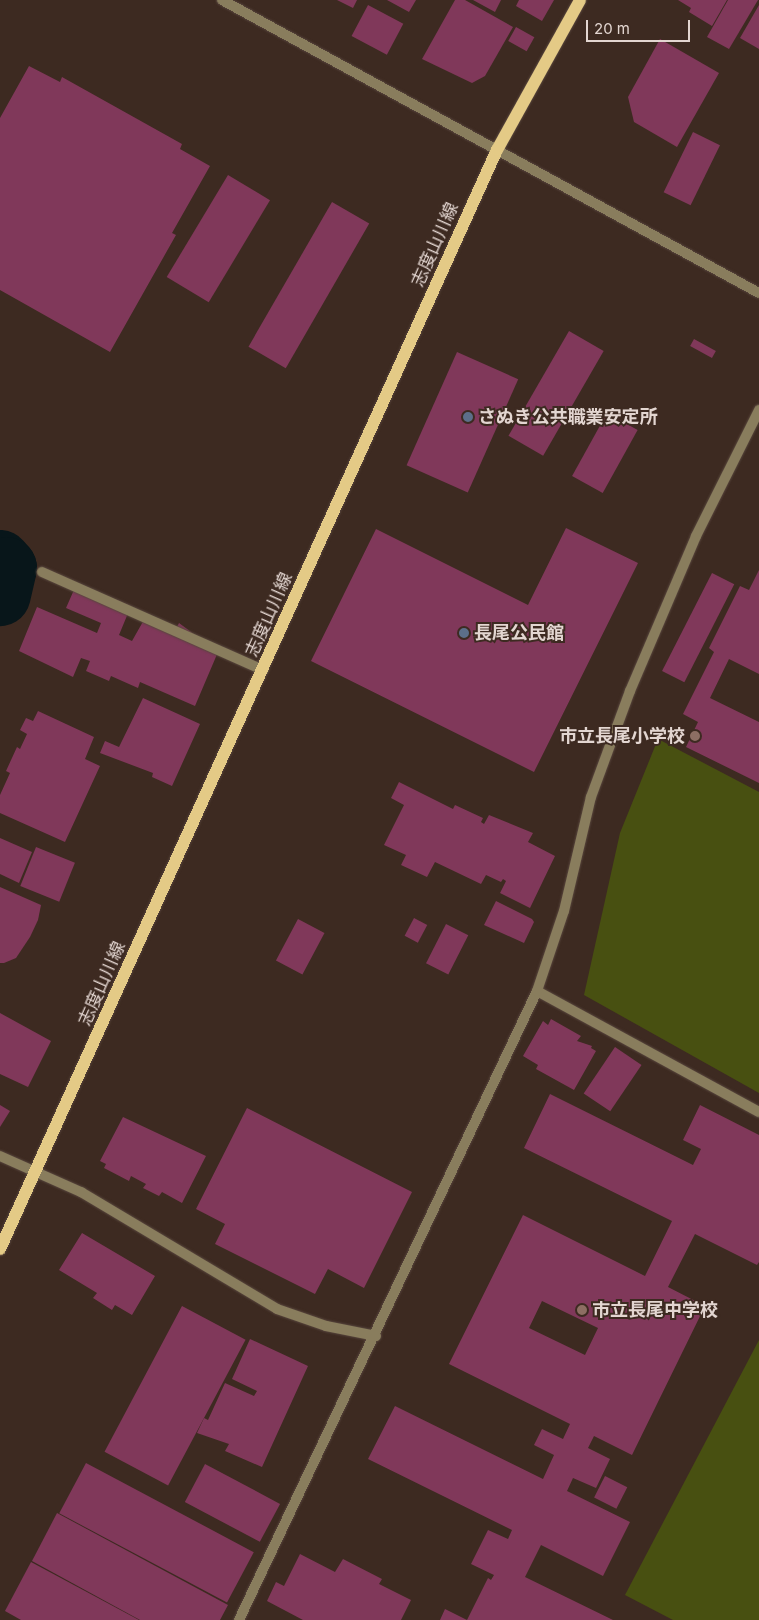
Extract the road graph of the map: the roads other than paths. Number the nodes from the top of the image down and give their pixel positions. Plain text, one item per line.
1 (222, 0) edge
2 (580, 0) edge
3 (497, 150) junction
4 (759, 293) edge
5 (759, 410) edge
6 (42, 572) dead end
7 (263, 670) junction
8 (537, 991) junction
9 (759, 1112) edge
10 (0, 1156) edge
11 (36, 1172) junction
12 (0, 1249) edge
13 (376, 1336) junction
14 (239, 1620) edge

1 - 3 street
2 - 3 main road, 志度山川線
3 - 4 street
3 - 7 main road, 志度山川線
5 - 8 street
6 - 7 street
7 - 11 main road, 志度山川線
8 - 9 street
8 - 13 street
10 - 11 street
11 - 12 main road, 志度山川線
11 - 13 street
13 - 14 street

